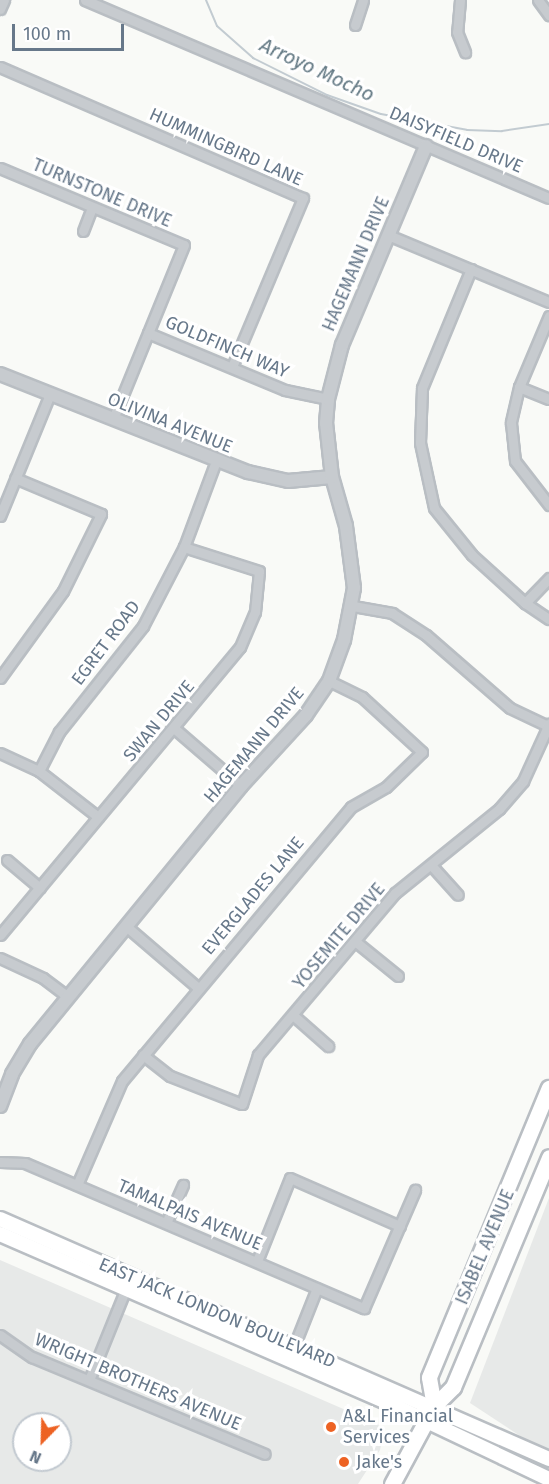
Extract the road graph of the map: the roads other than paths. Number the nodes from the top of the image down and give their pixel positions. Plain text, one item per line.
1 (4, 0) edge
2 (85, 0) edge
3 (363, 0) edge
4 (460, 0) edge
5 (538, 0) edge
6 (0, 9) edge
7 (549, 15) edge
8 (356, 25) dead end
9 (465, 52) dead end
10 (0, 67) edge
11 (426, 146) junction
12 (0, 168) edge
13 (549, 198) edge
14 (92, 208) junction
15 (82, 231) dead end
16 (388, 235) junction
17 (471, 269) junction
18 (549, 302) edge
19 (549, 316) edge
20 (148, 333) junction
21 (231, 367) junction
22 (0, 374) edge
23 (519, 387) junction
24 (50, 394) junction
25 (328, 399) junction
26 (549, 399) edge
27 (113, 419) junction
28 (216, 461) junction
29 (332, 477) junction
30 (15, 478) junction
31 (549, 505) edge
32 (0, 516) edge
33 (184, 547) junction
34 (549, 578) edge
35 (525, 603) junction
36 (353, 606) junction
37 (549, 619) edge
38 (0, 678) edge
39 (329, 681) junction
40 (549, 725) edge
41 (175, 729) junction
42 (0, 753) edge
43 (39, 771) junction
44 (241, 786) junction
45 (98, 817) junction
46 (7, 860) dead end
47 (431, 866) junction
48 (40, 888) junction
49 (458, 895) dead end
50 (127, 927) junction
51 (0, 935) edge
52 (356, 942) junction
53 (0, 958) edge
54 (398, 976) dead end
55 (197, 987) junction
56 (68, 997) junction
57 (293, 1015) junction
58 (328, 1046) dead end
59 (143, 1055) junction
60 (549, 1088) edge
61 (0, 1106) edge
62 (549, 1157) edge
63 (0, 1162) edge
64 (77, 1185) junction
65 (183, 1185) dead end
66 (415, 1190) dead end
67 (0, 1218) edge
68 (166, 1223) junction
69 (400, 1226) junction
70 (0, 1234) edge
71 (256, 1261) junction
72 (128, 1283) junction
73 (316, 1288) junction
74 (0, 1335) edge
75 (294, 1346) junction
76 (89, 1380) junction
77 (434, 1406) junction
78 (427, 1422) junction
79 (265, 1455) dead end
80 (549, 1459) edge
81 (549, 1479) edge
82 (392, 1484) edge

1 - 6 street
2 - 11 street, DAISYFIELD DRIVE
3 - 8 street
4 - 9 street
5 - 7 street
10 - 21 street, HUMMINGBIRD LANE
11 - 13 street, DAISYFIELD DRIVE
11 - 16 street, HAGEMANN DRIVE
12 - 14 street, TURNSTONE DRIVE
14 - 15 street
14 - 20 street, TURNSTONE DRIVE
16 - 17 street
16 - 25 street, HAGEMANN DRIVE
17 - 18 street
17 - 35 street
19 - 23 street
20 - 21 street, GOLDFINCH WAY
20 - 27 street, TURNSTONE DRIVE
21 - 25 street, GOLDFINCH WAY
22 - 24 street, OLIVINA AVENUE
23 - 26 street
23 - 31 street
24 - 27 street, OLIVINA AVENUE
24 - 30 street
25 - 29 street, HAGEMANN DRIVE
27 - 28 street, OLIVINA AVENUE
28 - 29 street, OLIVINA AVENUE
28 - 33 street, EGRET ROAD
29 - 36 street, HAGEMANN DRIVE
30 - 32 street
30 - 38 street
33 - 41 street, SWAN DRIVE
33 - 43 street, EGRET ROAD
34 - 35 street
35 - 37 street
36 - 39 street, HAGEMANN DRIVE
36 - 40 street
39 - 44 street, HAGEMANN DRIVE
39 - 55 street, EVERGLADES LANE
40 - 47 street, YOSEMITE DRIVE
41 - 44 street
41 - 45 street, SWAN DRIVE
42 - 43 street
43 - 45 street
44 - 50 street, HAGEMANN DRIVE
45 - 48 street, SWAN DRIVE
46 - 48 street
47 - 49 street
47 - 52 street, YOSEMITE DRIVE
48 - 51 street, SWAN DRIVE
50 - 55 street
50 - 56 street, HAGEMANN DRIVE
52 - 54 street
52 - 57 street, YOSEMITE DRIVE
53 - 56 street
55 - 59 street, EVERGLADES LANE
56 - 61 street, HAGEMANN DRIVE
57 - 58 street
57 - 59 street, YOSEMITE DRIVE
59 - 64 street, EVERGLADES LANE
60 - 77 highway, ISABEL AVENUE
62 - 77 highway, ISABEL AVENUE
63 - 64 street, TAMALPAIS AVENUE
64 - 68 street, TAMALPAIS AVENUE
65 - 68 street
66 - 69 street
67 - 72 main road, EAST JACK LONDON BOULEVARD
68 - 71 street, TAMALPAIS AVENUE
69 - 71 street
69 - 73 street, TAMALPAIS AVENUE
70 - 72 main road, EAST JACK LONDON BOULEVARD
71 - 73 street, TAMALPAIS AVENUE
72 - 75 main road, EAST JACK LONDON BOULEVARD
72 - 76 street
72 - 78 main road, EAST JACK LONDON BOULEVARD
73 - 75 street
74 - 76 street, WRIGHT BROTHERS AVENUE
75 - 77 main road, EAST JACK LONDON BOULEVARD
76 - 79 street, WRIGHT BROTHERS AVENUE
77 - 78 highway, ISABEL AVENUE
77 - 80 main road, EAST JACK LONDON BOULEVARD
78 - 81 main road, EAST JACK LONDON BOULEVARD
78 - 82 highway, ISABEL AVENUE

